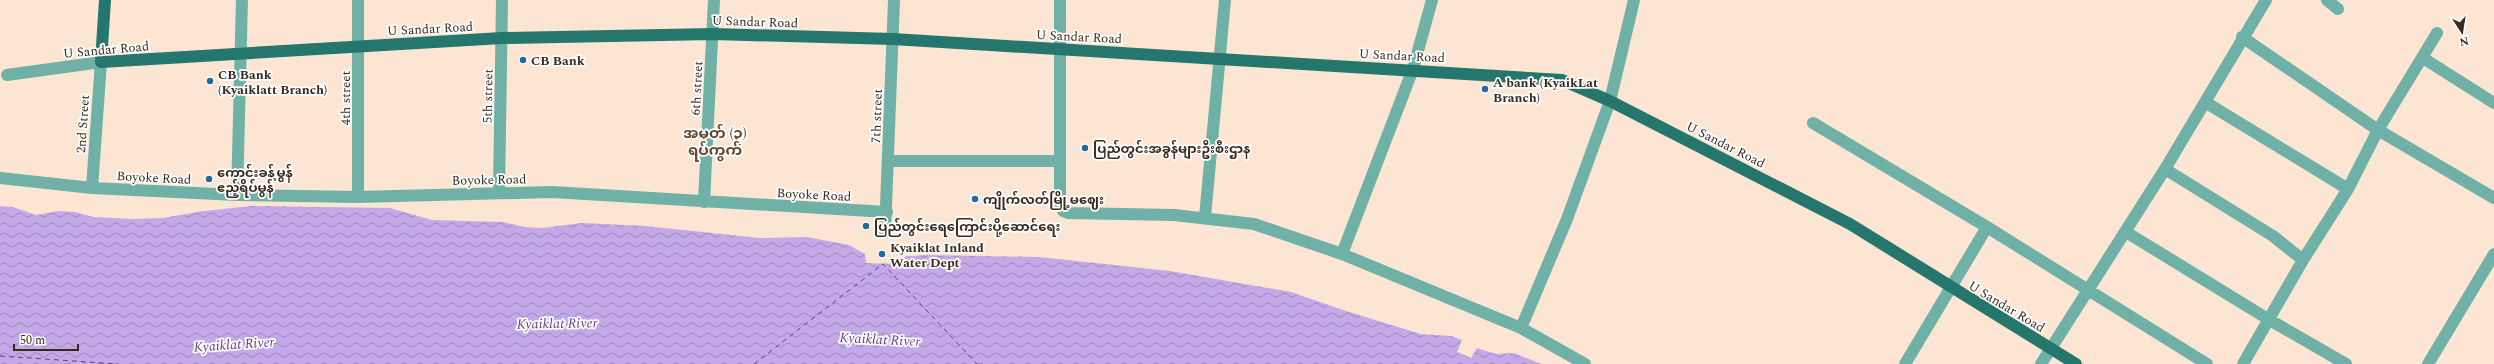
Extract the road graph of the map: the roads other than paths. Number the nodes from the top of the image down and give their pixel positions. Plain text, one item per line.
1 (105, 0) edge
2 (242, 0) edge
3 (358, 0) edge
4 (502, 0) edge
5 (714, 0) edge
6 (894, 0) edge
7 (1060, 0) edge
8 (1225, 0) edge
9 (1432, 0) edge
10 (1634, 0) edge
11 (2266, 0) edge
12 (2327, 0) edge
13 (2338, 9) dead end
14 (2437, 33) dead end
15 (712, 34) junction
16 (2242, 37) junction
17 (502, 38) junction
18 (893, 39) junction
19 (359, 46) junction
20 (1060, 49) junction
21 (241, 54) junction
22 (1219, 58) junction
23 (2423, 58) junction
24 (101, 62) junction
25 (1413, 69) junction
26 (7, 75) dead end
27 (1610, 100) junction
28 (2205, 102) junction
29 (2494, 103) edge
30 (1813, 123) dead end
31 (2378, 130) junction
32 (888, 161) junction
33 (1060, 161) junction
34 (2165, 169) junction
35 (0, 178) edge
36 (92, 188) junction
37 (2348, 189) junction
38 (499, 192) junction
39 (237, 195) junction
40 (358, 197) junction
41 (2494, 198) edge
42 (704, 202) junction
43 (887, 212) junction
44 (1205, 217) junction
45 (1987, 227) junction
46 (886, 232) dead end
47 (2126, 232) junction
48 (1342, 254) junction
49 (2494, 254) edge
50 (2303, 260) junction
51 (1950, 287) junction
52 (2088, 291) junction
53 (2268, 319) junction
54 (1521, 328) junction
55 (2051, 349) junction
56 (1910, 362) edge
57 (1585, 364) edge
58 (2041, 364) edge
59 (2076, 364) edge
60 (2207, 364) edge
61 (2243, 364) edge
62 (2346, 364) edge
63 (2428, 364) edge

1 - 24 main road
2 - 21 street
3 - 19 street, 4th street
4 - 17 street, 5th street
5 - 15 street, 6th street
6 - 18 street, 7th street
7 - 20 street
8 - 22 street
9 - 25 street
10 - 27 street
11 - 16 street
12 - 13 street
14 - 23 street
15 - 17 main road, U Sandar Road
15 - 18 main road, U Sandar Road
15 - 42 street, 6th street
16 - 28 street
16 - 31 street
17 - 19 main road, U Sandar Road
17 - 38 street, 5th street
18 - 20 main road, U Sandar Road
18 - 32 street, 7th street
19 - 21 main road, U Sandar Road
19 - 40 street, 4th street
20 - 22 main road, U Sandar Road
20 - 33 street
21 - 24 main road, U Sandar Road
21 - 39 street
22 - 25 main road, U Sandar Road
22 - 44 street
23 - 29 street
23 - 31 street
24 - 26 street, U Sandar Road
24 - 36 street, 2nd Street
25 - 27 main road, U Sandar Road
25 - 48 street
27 - 51 main road, U Sandar Road
27 - 54 street
28 - 34 street
28 - 37 street
30 - 45 street
31 - 37 street
31 - 41 street
32 - 33 street
32 - 43 street, 7th street
33 - 44 street
34 - 47 street
34 - 50 street
35 - 36 street, Boyoke Road
36 - 39 street, Boyoke Road
37 - 50 street
38 - 40 street, Boyoke Road
38 - 42 street, Boyoke Road
39 - 40 street, Boyoke Road
42 - 43 street, Boyoke Road
43 - 46 street, 7th street
44 - 48 street
45 - 51 street
45 - 52 street
47 - 52 street
47 - 53 street
48 - 54 street
49 - 63 street
50 - 53 street
51 - 55 main road, U Sandar Road
51 - 56 street
52 - 55 street
52 - 60 street
53 - 61 street
53 - 62 street
54 - 57 street
55 - 58 street
55 - 59 main road, U Sandar Road

